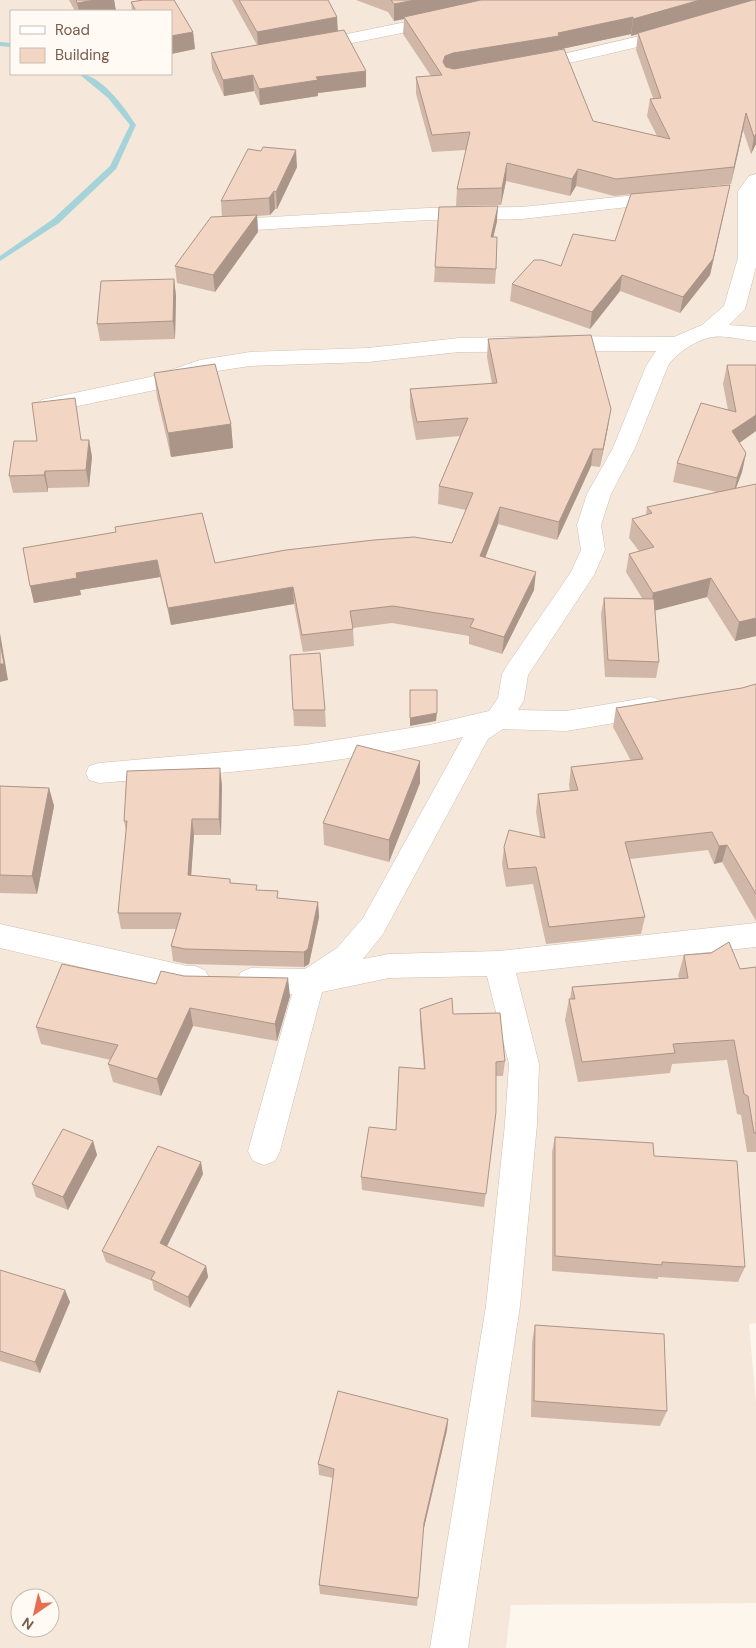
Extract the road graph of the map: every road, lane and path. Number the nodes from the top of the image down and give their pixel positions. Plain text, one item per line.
1 (461, 14) edge
2 (694, 26) edge
3 (299, 48) edge
4 (512, 70) edge
5 (747, 188) edge
6 (682, 196) edge
7 (204, 227) edge
8 (710, 330) junction
9 (756, 334) edge
10 (676, 344) junction
11 (49, 405) edge
12 (671, 704) edge
13 (498, 719) junction
14 (99, 773) dead end
15 (0, 936) edge
16 (756, 936) edge
17 (499, 962) junction
18 (310, 982) junction
19 (264, 1151) dead end
20 (449, 1648) edge

1 - 3 street
2 - 4 street
5 - 8 street
6 - 7 street
8 - 9 street
8 - 10 street
10 - 11 street
10 - 13 street
12 - 13 street
13 - 14 street
13 - 18 street
15 - 18 street
16 - 17 street
17 - 18 street
17 - 20 street
18 - 19 street

